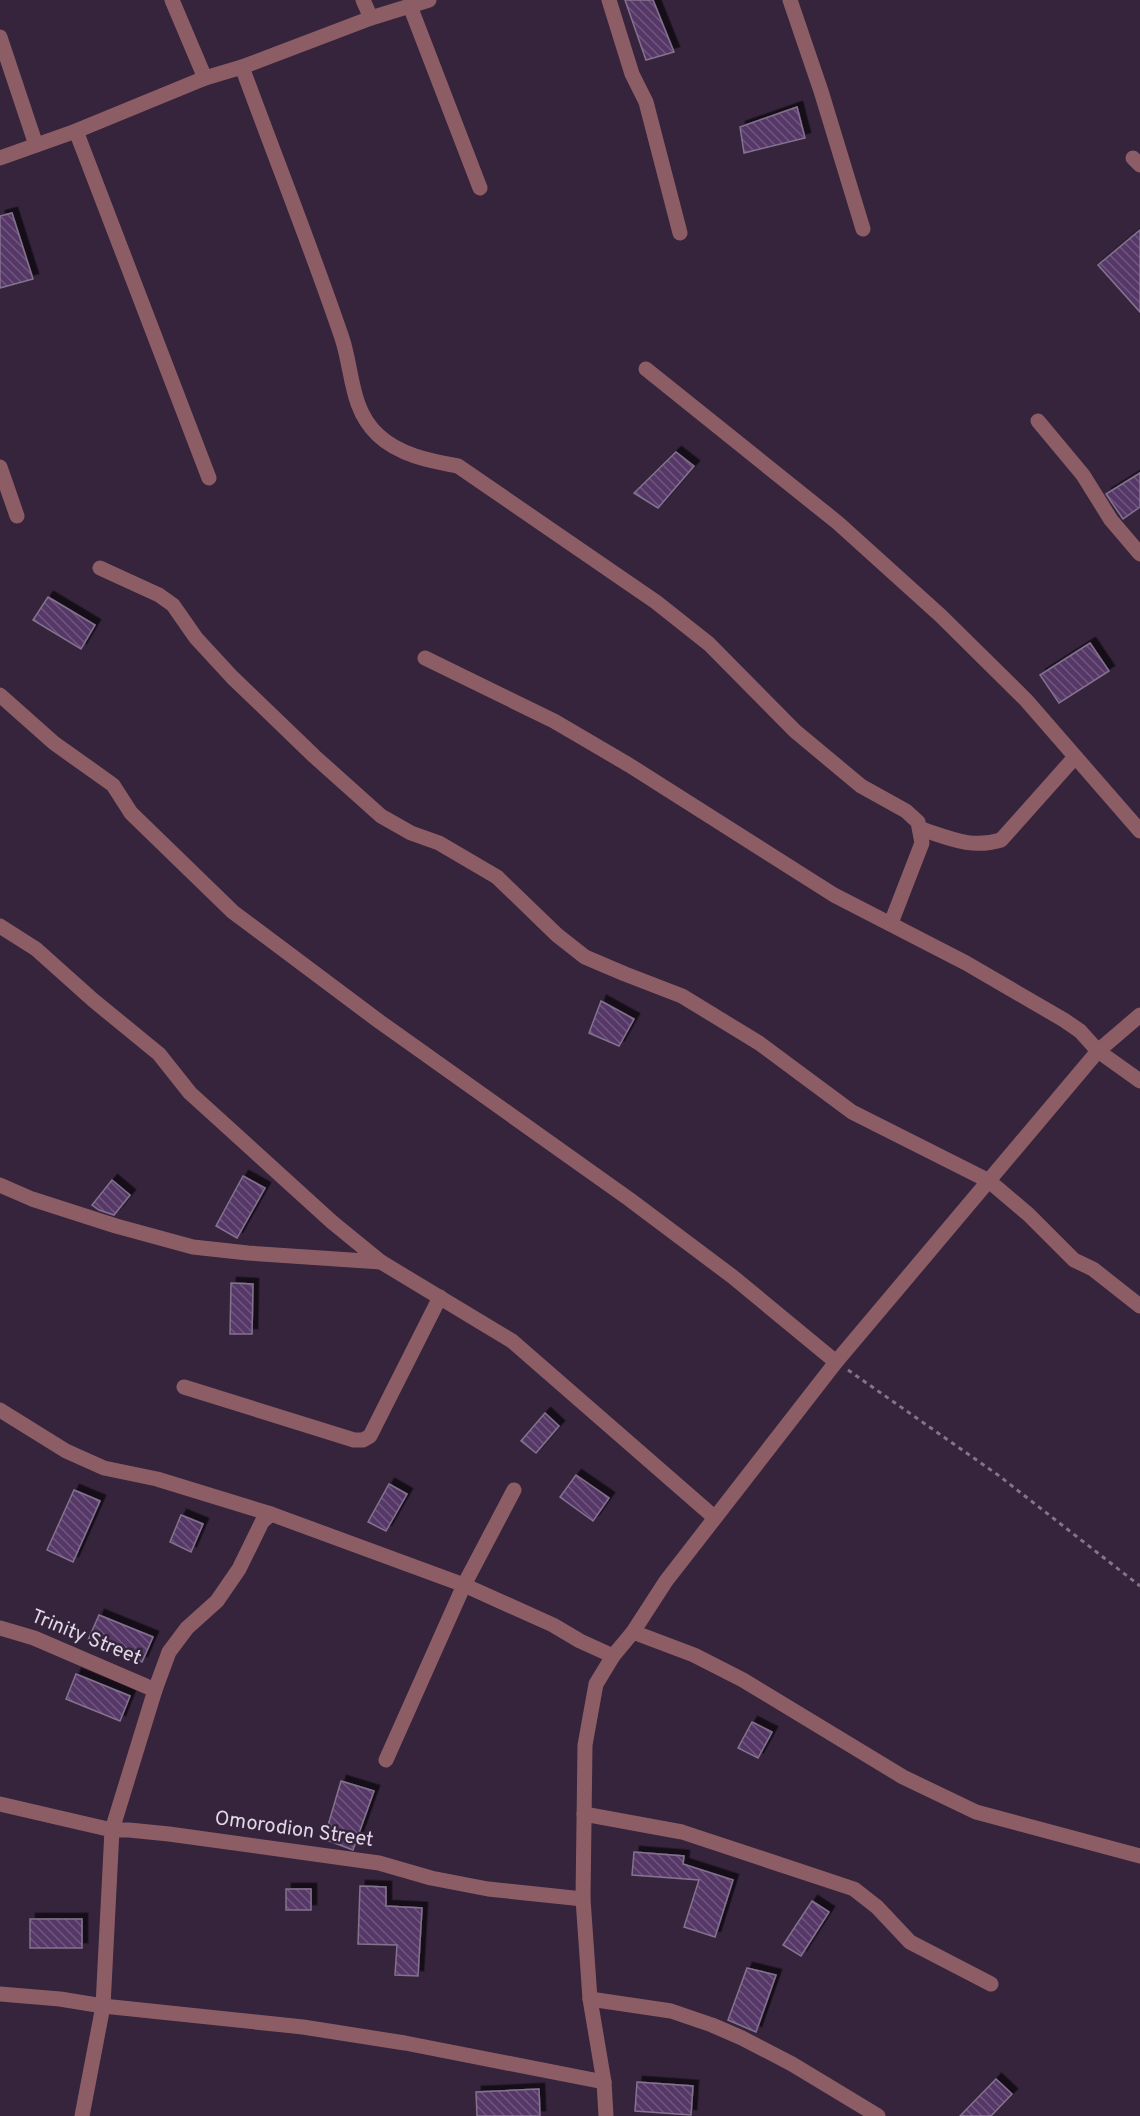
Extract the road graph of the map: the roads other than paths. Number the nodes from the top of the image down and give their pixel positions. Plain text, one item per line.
1 (172, 0) edge
2 (363, 0) edge
3 (429, 0) edge
4 (609, 0) edge
5 (790, 0) edge
6 (410, 6) junction
7 (371, 18) junction
8 (0, 37) edge
9 (242, 67) junction
10 (205, 78) junction
11 (76, 131) junction
12 (36, 145) junction
13 (0, 158) edge
14 (480, 188) dead end
15 (862, 229) dead end
16 (680, 233) dead end
17 (646, 369) dead end
18 (1038, 421) dead end
19 (0, 467) edge
20 (209, 478) dead end
21 (17, 516) dead end
22 (1140, 554) edge
23 (100, 568) dead end
24 (424, 658) dead end
25 (0, 695) edge
26 (1075, 757) junction
27 (921, 829) junction
28 (1140, 831) edge
29 (891, 923) junction
30 (0, 926) edge
31 (1140, 1016) edge
32 (1098, 1051) junction
33 (1140, 1082) edge
34 (989, 1181) junction
35 (0, 1185) edge
36 (381, 1262) junction
37 (440, 1298) junction
38 (1140, 1306) edge
39 (837, 1362) junction
40 (184, 1387) dead end
41 (0, 1410) edge
42 (514, 1490) dead end
43 (271, 1514) junction
44 (714, 1517) junction
45 (464, 1586) junction
46 (0, 1628) edge
47 (633, 1632) junction
48 (613, 1656) junction
49 (155, 1690) junction
50 (386, 1760) dead end
51 (0, 1804) edge
52 (584, 1814) junction
53 (112, 1830) junction
54 (1140, 1856) edge
55 (583, 1899) junction
56 (991, 1984) dead end
57 (0, 1994) edge
58 (590, 1999) junction
59 (103, 2006) junction
60 (604, 2082) junction
61 (81, 2116) edge
62 (606, 2116) edge
63 (878, 2116) edge

1 - 10 street
2 - 7 street
3 - 6 street
4 - 16 street
5 - 15 street
6 - 7 street
6 - 14 street
7 - 9 street
8 - 12 street
9 - 10 street
9 - 27 street
10 - 11 street
11 - 12 street
11 - 20 street
12 - 13 street
17 - 26 street
18 - 22 street
19 - 21 street
23 - 34 street
24 - 29 street
25 - 39 street
26 - 27 street
26 - 28 street
27 - 29 street
29 - 32 street
30 - 36 street
31 - 32 street
32 - 33 street
32 - 34 street
34 - 38 street
34 - 39 street
35 - 36 street
36 - 37 street
37 - 40 street
37 - 44 street
39 - 44 street
41 - 43 street
42 - 45 street
43 - 45 street
43 - 49 street
44 - 47 street
45 - 48 street
45 - 50 street
46 - 49 street, Trinity Street
47 - 48 street
47 - 54 street
48 - 52 street
49 - 53 street
51 - 53 street, Omorodion Street
52 - 55 street
52 - 56 street
53 - 55 street, Omorodion Street
53 - 59 street
55 - 58 street
57 - 59 street
58 - 60 street
58 - 63 street
59 - 60 street
59 - 61 street
60 - 62 street

